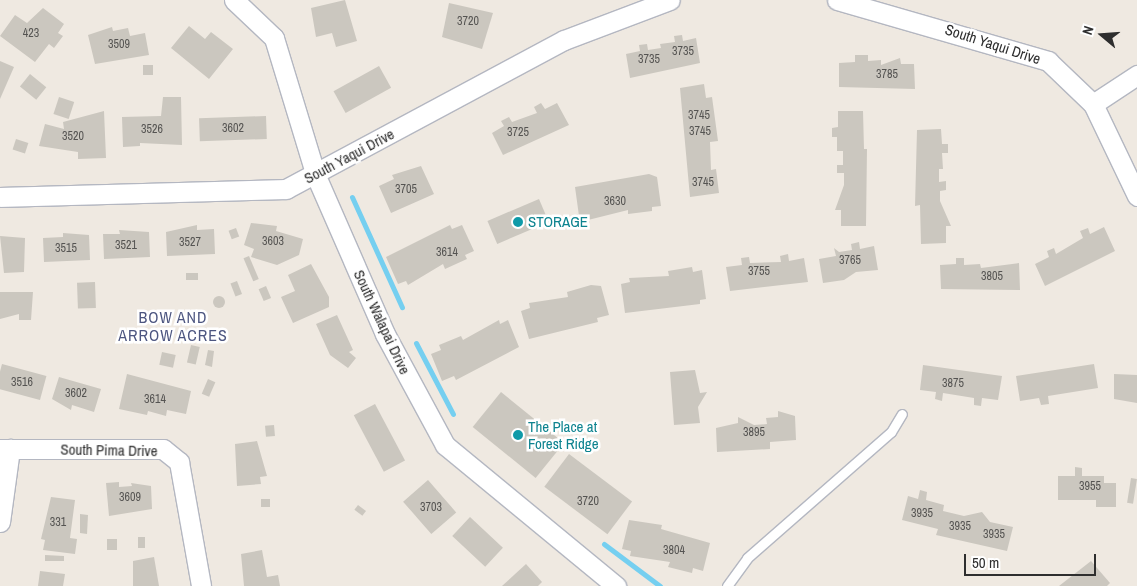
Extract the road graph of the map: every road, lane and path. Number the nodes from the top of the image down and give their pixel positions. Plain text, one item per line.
1 (234, 0) edge
2 (670, 0) edge
3 (837, 0) edge
4 (1137, 75) edge
5 (1094, 104) junction
6 (316, 176) junction
7 (1137, 196) edge
8 (0, 197) edge
9 (902, 414) dead end
10 (5, 449) edge
11 (0, 522) edge
12 (604, 583) edge
13 (201, 586) edge
14 (726, 586) edge

1 - 6 street, South Walapai Drive
2 - 6 street, South Yaqui Drive
3 - 5 street, South Yaqui Drive
4 - 5 street
5 - 7 street, South Yaqui Drive
6 - 8 street, South Yaqui Drive
6 - 12 street, South Walapai Drive
9 - 14 lane
10 - 11 street
10 - 13 street, South Pima Drive

